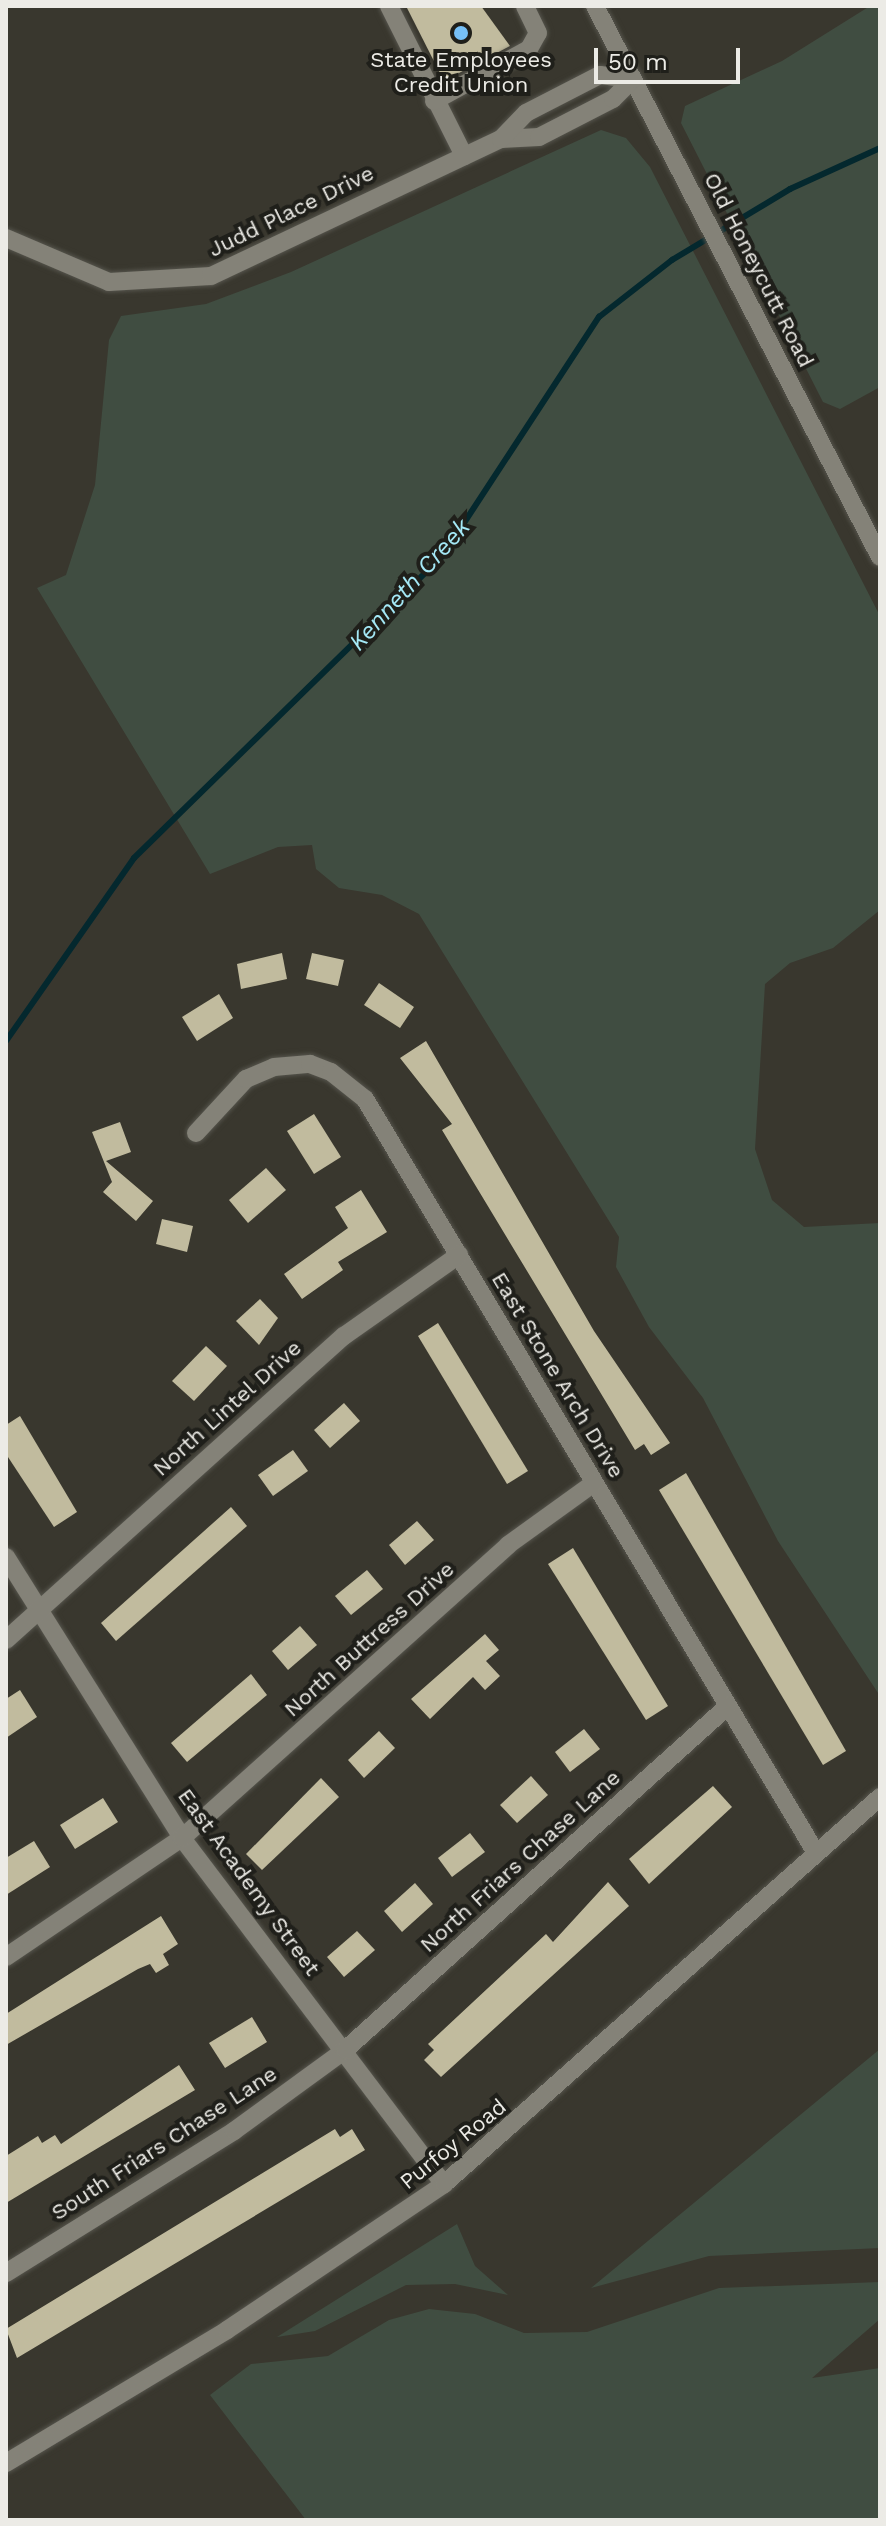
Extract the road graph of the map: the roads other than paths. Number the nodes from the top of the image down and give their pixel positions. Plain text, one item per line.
1 (389, 6) edge
2 (525, 6) edge
3 (595, 6) edge
4 (633, 79) junction
5 (434, 101) junction
6 (501, 139) junction
7 (464, 156) junction
8 (6, 238) edge
9 (880, 557) edge
10 (196, 1133) dead end
11 (459, 1255) junction
12 (594, 1483) junction
13 (6, 1557) edge
14 (40, 1612) junction
15 (6, 1640) edge
16 (728, 1706) junction
17 (880, 1797) edge
18 (182, 1838) junction
19 (816, 1853) junction
20 (6, 1957) edge
21 (345, 2050) junction
22 (444, 2184) junction
23 (6, 2273) edge
24 (6, 2463) edge

1 - 5 street
2 - 5 street
3 - 4 street, Old Honeycutt Road
4 - 6 street, Judd Place Drive
4 - 6 street, Judd Place Drive
4 - 9 street, Old Honeycutt Road
5 - 7 street
6 - 7 street, Judd Place Drive
7 - 8 street, Judd Place Drive
10 - 11 street, East Stone Arch Drive
11 - 12 street, East Stone Arch Drive
11 - 14 street, North Lintel Drive
12 - 16 street, East Stone Arch Drive
12 - 18 street, North Buttress Drive
13 - 14 street, East Academy Street
14 - 15 street, North Lintel Drive
14 - 18 street, East Academy Street
16 - 19 street, East Stone Arch Drive
16 - 21 street, North Friars Chase Lane
17 - 19 street, Purfoy Road
18 - 20 street, North Buttress Drive
18 - 21 street, East Academy Street
19 - 22 street, Purfoy Road
21 - 22 street, East Academy Street
21 - 23 street, South Friars Chase Lane
22 - 24 street, Purfoy Road

